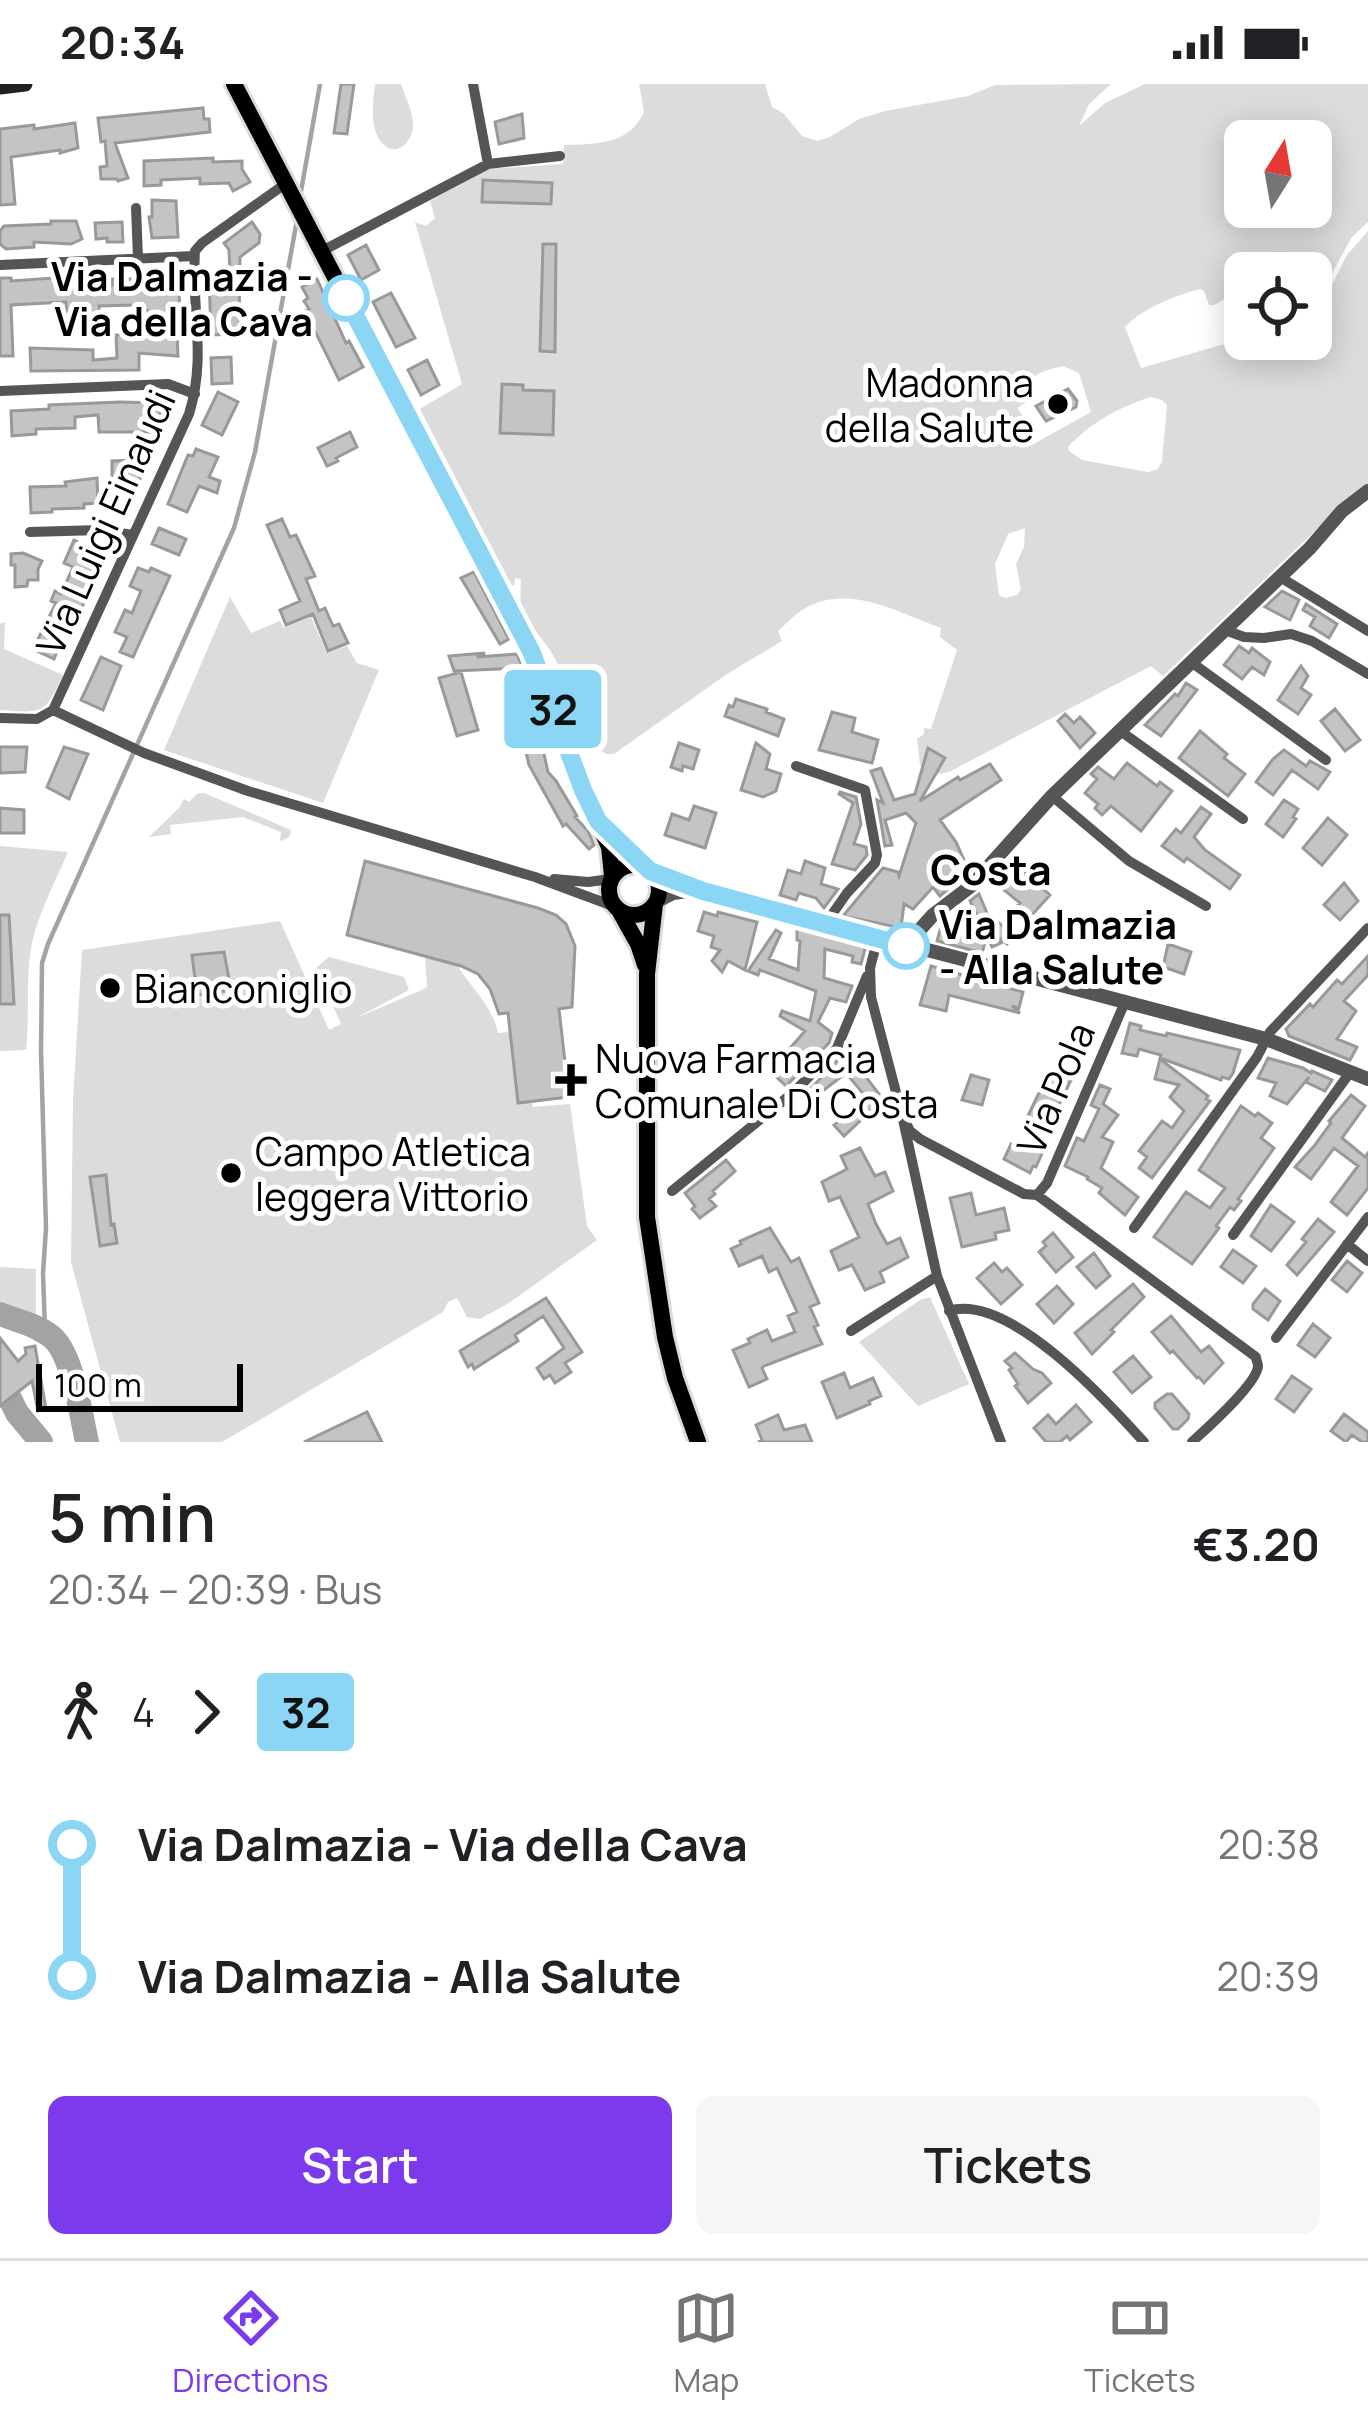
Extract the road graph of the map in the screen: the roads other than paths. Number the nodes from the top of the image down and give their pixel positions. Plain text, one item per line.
1 (25, 84) edge
2 (221, 84) edge
3 (234, 84) edge
4 (473, 84) edge
5 (0, 87) edge
6 (243, 103) junction
7 (560, 156) dead end
8 (488, 164) junction
9 (289, 190) junction
10 (136, 208) dead end
11 (322, 251) junction
12 (194, 256) junction
13 (138, 258) junction
14 (0, 265) edge
15 (0, 391) edge
16 (195, 394) junction
17 (1368, 491) edge
18 (30, 532) dead end
19 (134, 535) junction
20 (1280, 577) junction
21 (1225, 630) junction
22 (1368, 631) edge
23 (1192, 662) junction
24 (1368, 674) edge
25 (53, 710) junction
26 (0, 718) edge
27 (1119, 730) junction
28 (1326, 760) dead end
29 (796, 766) dead end
30 (1052, 796) junction
31 (1243, 819) dead end
32 (598, 821) junction
33 (649, 870) junction
34 (535, 877) junction
35 (611, 878) junction
36 (700, 890) junction
37 (656, 903) junction
38 (1205, 906) dead end
39 (616, 909) junction
40 (826, 923) junction
41 (1368, 928) edge
42 (878, 938) junction
43 (906, 946) junction
44 (870, 968) junction
45 (647, 974) junction
46 (1125, 1002) junction
47 (876, 1017) junction
48 (847, 1027) junction
49 (1266, 1039) junction
50 (1351, 1071) junction
51 (1368, 1079) edge
52 (902, 1115) junction
53 (943, 1150) junction
54 (914, 1171) junction
55 (672, 1191) dead end
56 (1037, 1195) junction
57 (1368, 1217) edge
58 (1134, 1228) dead end
59 (1233, 1234) dead end
60 (1347, 1244) junction
61 (1368, 1261) edge
62 (937, 1276) junction
63 (949, 1311) junction
64 (851, 1330) dead end
65 (1276, 1338) dead end
66 (698, 1442) edge
67 (1001, 1442) edge
68 (1144, 1442) edge
69 (1192, 1442) edge

1 - 5 main road
2 - 6 main road
3 - 6 main road
4 - 8 street
6 - 9 main road
7 - 8 street
8 - 11 street
9 - 11 main road
9 - 12 street
10 - 13 street
11 - 32 main road
12 - 13 street
12 - 16 street, Via Luigi Einaudi
13 - 14 street
15 - 16 street
16 - 19 street, Via Luigi Einaudi
17 - 20 street
18 - 19 street
19 - 25 street, Via Luigi Einaudi
20 - 21 street
20 - 22 street
21 - 23 street
21 - 24 street
23 - 27 street
23 - 28 street
25 - 26 street
25 - 34 street
27 - 30 street
27 - 31 street
29 - 40 street
30 - 38 street
30 - 43 street
32 - 33 main road
32 - 35 main road
33 - 35 main road
33 - 36 street
33 - 37 main road
34 - 35 street
34 - 39 street
35 - 39 main road
36 - 37 street
36 - 40 street
37 - 39 main road
37 - 45 main road
39 - 45 main road
40 - 42 street
41 - 49 street
42 - 43 street
42 - 44 street
43 - 46 street
44 - 47 street
44 - 48 street
45 - 66 main road
46 - 49 street
46 - 56 street, Via Pola
47 - 48 street
47 - 52 street
48 - 55 street
49 - 50 street
49 - 58 street
50 - 51 street
50 - 59 street
52 - 53 street
52 - 54 street
53 - 54 street
53 - 56 street
54 - 62 street
56 - 69 street
57 - 60 street
60 - 61 street
60 - 65 street
62 - 63 street
62 - 64 street
63 - 67 street
63 - 68 street

